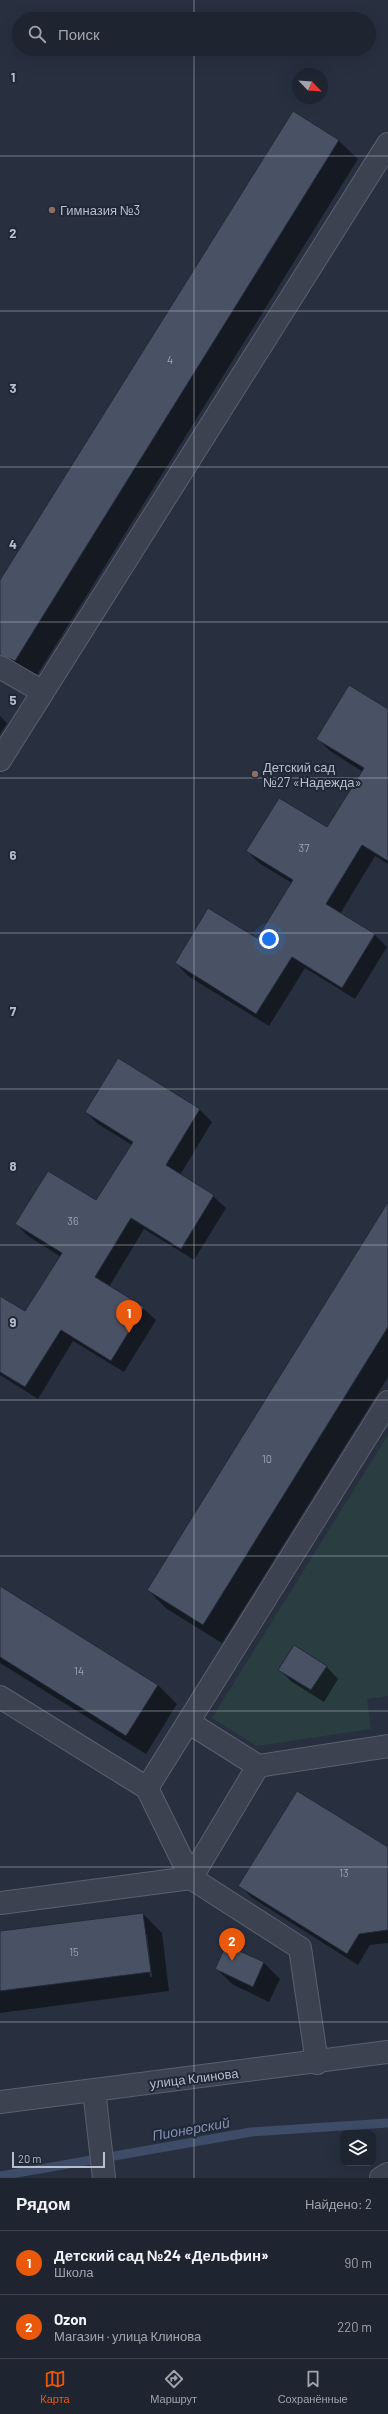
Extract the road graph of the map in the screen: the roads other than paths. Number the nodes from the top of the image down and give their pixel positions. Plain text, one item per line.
1 (388, 144) edge
2 (0, 667) edge
3 (43, 692) junction
4 (0, 760) edge
5 (388, 1402) edge
6 (0, 1697) edge
7 (188, 1722) junction
8 (388, 1746) edge
9 (258, 1766) junction
10 (147, 1788) junction
11 (190, 1878) junction
12 (0, 1903) edge
13 (388, 2052) edge
14 (316, 2063) junction
15 (94, 2090) junction
16 (0, 2102) edge
17 (388, 2174) edge
18 (104, 2178) edge
19 (381, 2178) edge

1 - 3 street
2 - 3 street
3 - 4 street
5 - 7 street
6 - 10 street
7 - 9 street
7 - 10 street
8 - 9 street
9 - 11 street
10 - 11 street
11 - 12 street
11 - 14 street
13 - 14 street, улица Клинова
14 - 15 street, улица Клинова
15 - 16 street, улица Клинова
15 - 18 street
17 - 19 street

